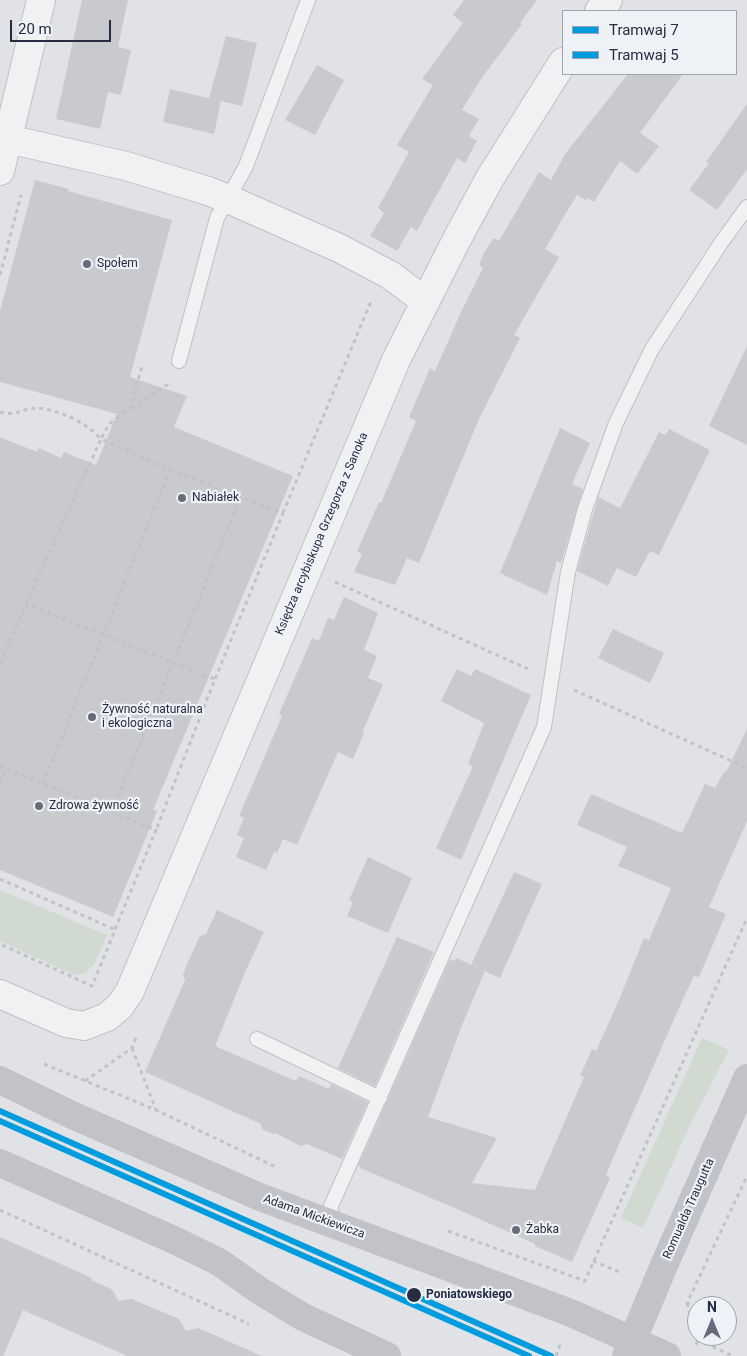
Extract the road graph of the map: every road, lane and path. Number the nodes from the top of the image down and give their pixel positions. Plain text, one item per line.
1 (41, 0) edge
2 (308, 0) edge
3 (608, 0) edge
4 (600, 10) edge
5 (562, 64) edge
6 (8, 139) junction
7 (0, 172) edge
8 (228, 199) junction
9 (747, 207) edge
10 (425, 301) junction
11 (178, 361) dead end
12 (142, 366) dead end
13 (171, 383) dead end
14 (130, 408) junction
15 (0, 412) edge
16 (101, 439) junction
17 (170, 470) junction
18 (241, 497) junction
19 (26, 604) junction
20 (105, 635) junction
21 (173, 663) junction
22 (0, 664) edge
23 (215, 679) junction
24 (735, 762) dead end
25 (0, 766) edge
26 (747, 768) edge
27 (6, 769) junction
28 (0, 783) edge
29 (43, 784) junction
30 (112, 812) junction
31 (156, 830) junction
32 (0, 880) edge
33 (747, 918) edge
34 (116, 930) junction
35 (0, 944) edge
36 (0, 994) edge
37 (257, 1039) dead end
38 (132, 1048) dead end
39 (42, 1063) dead end
40 (747, 1078) edge
41 (0, 1080) edge
42 (380, 1098) junction
43 (156, 1110) junction
44 (0, 1163) edge
45 (282, 1170) dead end
46 (747, 1176) edge
47 (0, 1210) edge
48 (330, 1223) junction
49 (442, 1229) dead end
50 (594, 1261) junction
51 (622, 1273) dead end
52 (690, 1296) edge
53 (680, 1299) dead end
54 (687, 1302) edge
55 (258, 1328) dead end
56 (695, 1346) edge
57 (711, 1346) edge
58 (629, 1348) edge
59 (694, 1349) dead end
60 (387, 1356) edge
61 (667, 1356) edge
62 (733, 1356) edge

1 - 6 street
2 - 8 lane
3 - 4 street
5 - 10 street, Księdza arcybiskupa Grzegorza z Sanoka
6 - 7 street
6 - 8 street
8 - 10 street
8 - 11 lane
9 - 42 lane
10 - 36 street, Księdza arcybiskupa Grzegorza z Sanoka
12 - 14 path
13 - 14 path
14 - 16 path
15 - 16 path
16 - 17 path
16 - 19 path
17 - 18 path
17 - 20 path
18 - 21 path
18 - 23 path
19 - 20 path
19 - 22 path
20 - 21 path
20 - 29 path
21 - 23 path
21 - 30 path
23 - 31 path
24 - 26 path
25 - 27 path
27 - 28 path
27 - 29 path
29 - 30 path
30 - 31 path
31 - 34 path
32 - 34 path
33 - 50 path
34 - 35 path
37 - 42 lane
38 - 43 path
39 - 43 path
40 - 58 street, Romualda Traugutta
41 - 48 street, Adama Mickiewicza
42 - 48 lane
43 - 45 path
44 - 60 street
46 - 52 path
47 - 55 path
48 - 58 street, Adama Mickiewicza
49 - 50 path
50 - 51 path
53 - 54 path
56 - 59 path
57 - 62 path
58 - 61 street, Adama Mickiewicza

